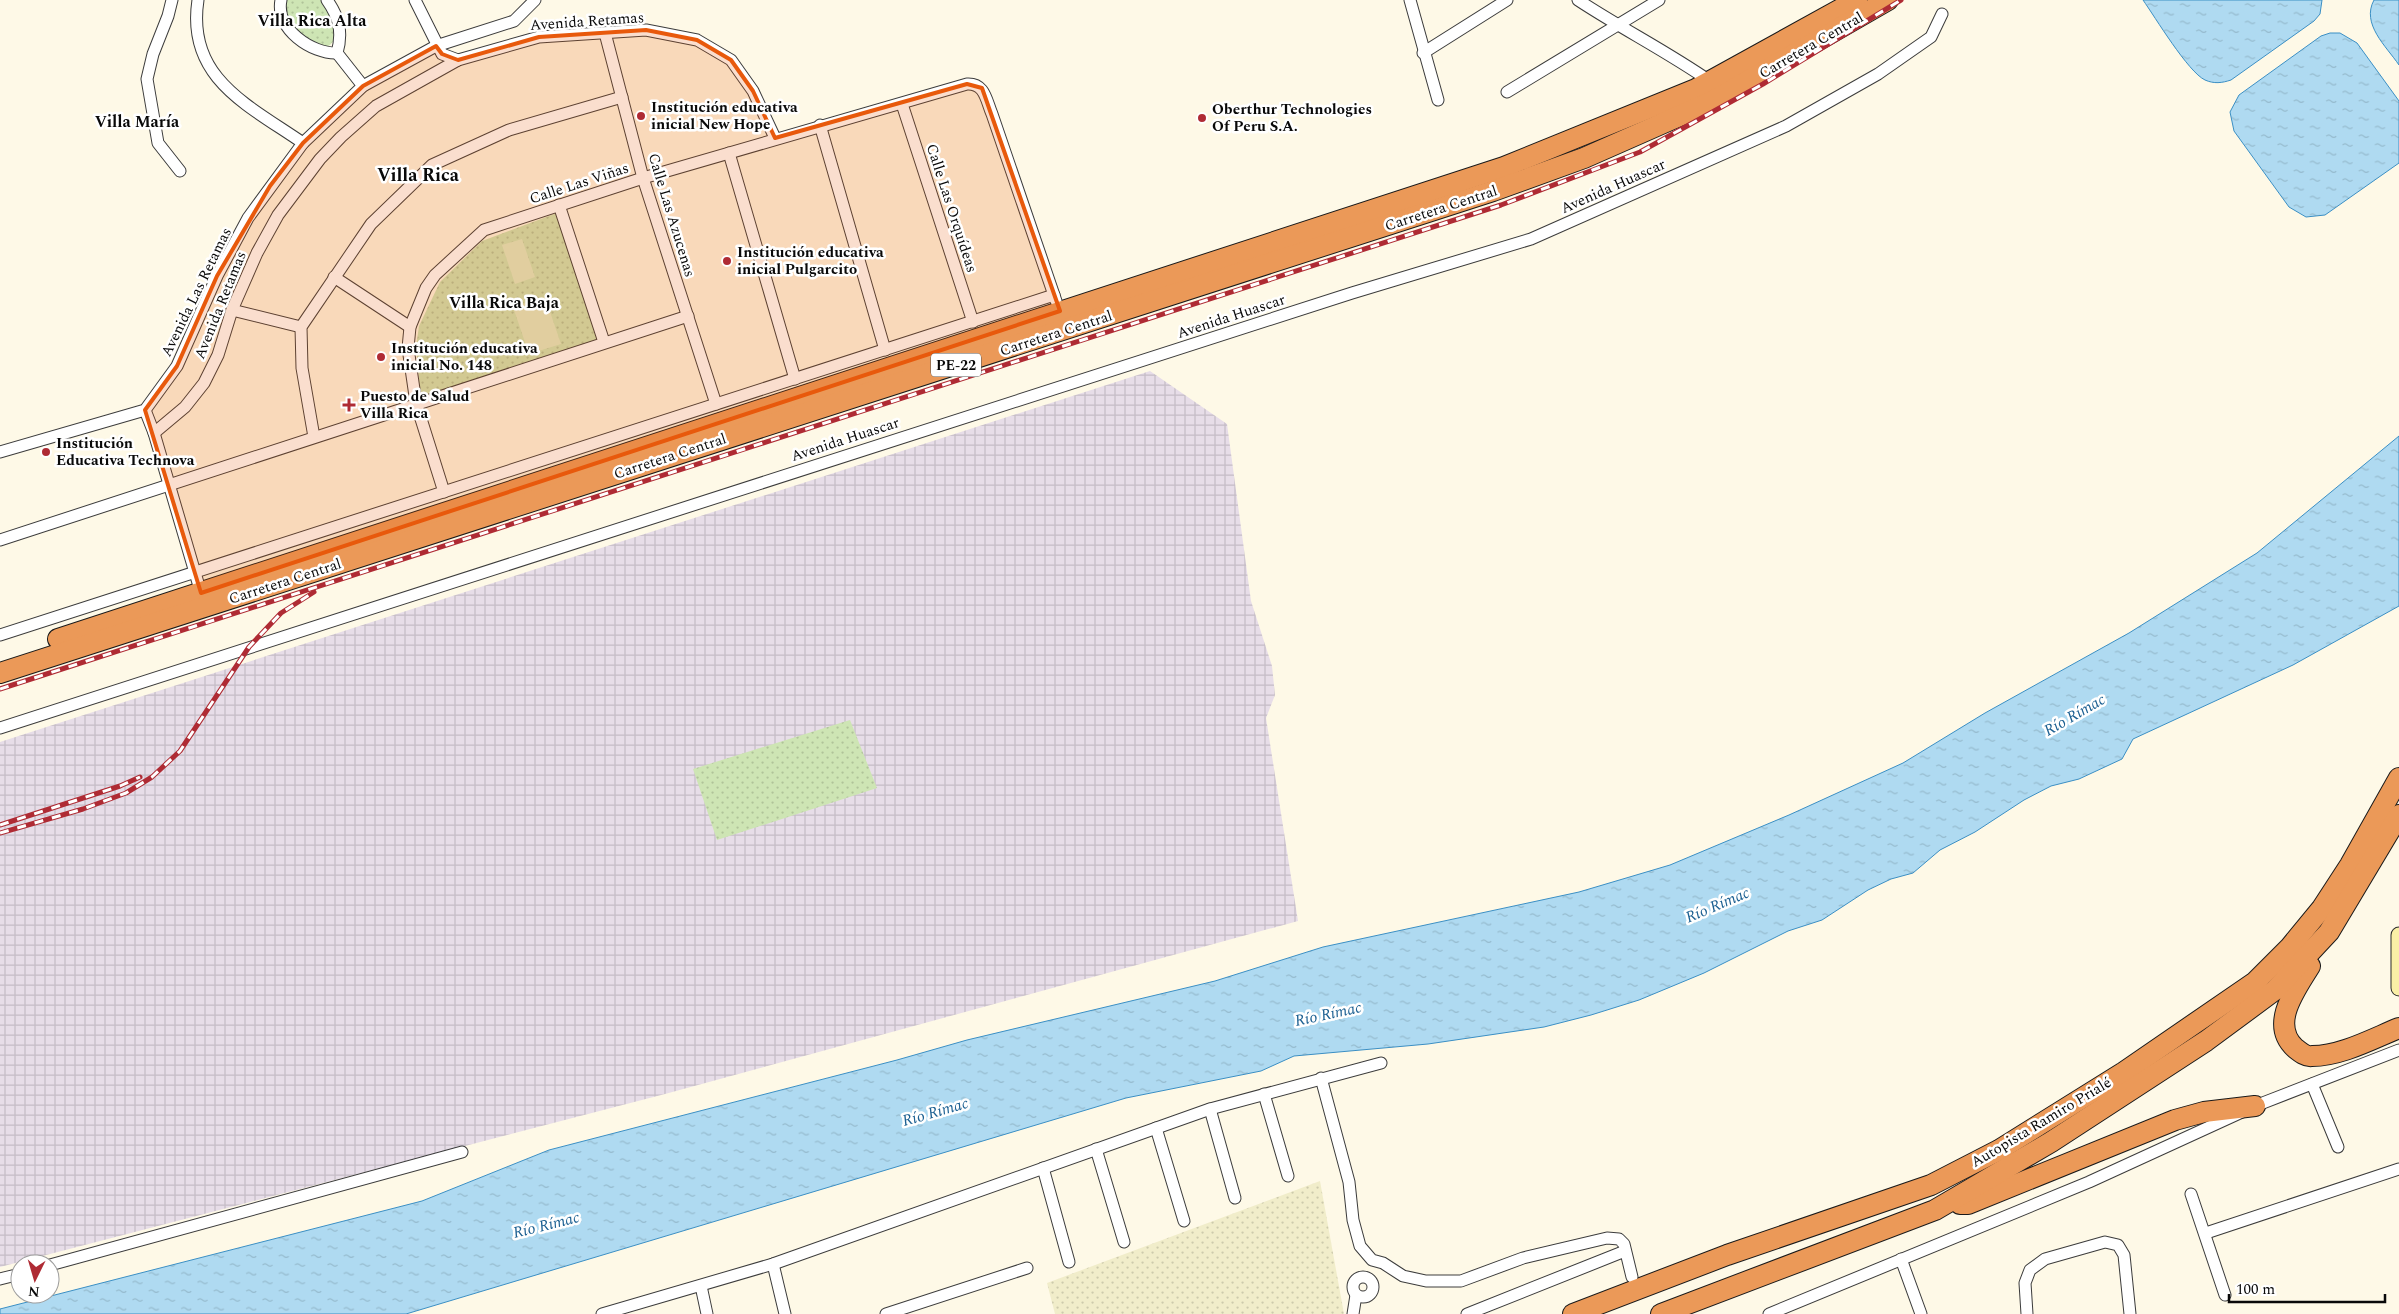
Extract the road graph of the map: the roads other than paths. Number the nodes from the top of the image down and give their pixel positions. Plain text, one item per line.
1 (172, 0) edge
2 (198, 0) edge
3 (280, 0) edge
4 (327, 0) edge
5 (416, 0) edge
6 (535, 0) edge
7 (1410, 0) edge
8 (1507, 0) edge
9 (1578, 0) edge
10 (1659, 0) edge
11 (1857, 0) edge
12 (1888, 0) edge
13 (1942, 14) dead end
14 (1617, 26) junction
15 (605, 33) junction
16 (436, 46) junction
17 (337, 53) junction
18 (1423, 53) junction
19 (458, 60) junction
20 (1711, 82) junction
21 (363, 86) junction
22 (1507, 92) dead end
23 (622, 97) junction
24 (1438, 100) dead end
25 (902, 104) junction
26 (820, 125) junction
27 (775, 138) junction
28 (303, 143) junction
29 (729, 153) junction
30 (180, 171) dead end
31 (643, 178) junction
32 (559, 205) junction
33 (334, 277) junction
34 (1057, 303) junction
35 (232, 310) junction
36 (688, 316) junction
37 (301, 327) junction
38 (410, 327) junction
39 (980, 339) junction
40 (604, 342) junction
41 (885, 350) junction
42 (796, 378) junction
43 (416, 403) junction
44 (716, 404) junction
45 (145, 410) junction
46 (154, 433) junction
47 (314, 437) junction
48 (0, 452) edge
49 (169, 484) junction
50 (444, 492) junction
51 (0, 540) edge
52 (196, 571) junction
53 (201, 593) junction
54 (0, 635) edge
55 (0, 658) edge
56 (0, 672) edge
57 (0, 728) edge
58 (2399, 778) edge
59 (2399, 815) edge
60 (2330, 932) junction
61 (2399, 935) edge
62 (2399, 988) edge
63 (2399, 1028) edge
64 (2399, 1050) edge
65 (1381, 1063) dead end
66 (1321, 1078) junction
67 (2312, 1084) junction
68 (1264, 1094) junction
69 (2255, 1106) junction
70 (1210, 1109) junction
71 (1156, 1128) junction
72 (2338, 1147) dead end
73 (1096, 1149) junction
74 (462, 1152) dead end
75 (1043, 1168) junction
76 (2399, 1169) edge
77 (1288, 1176) dead end
78 (2192, 1194) dead end
79 (1235, 1198) dead end
80 (1945, 1203) junction
81 (1184, 1221) dead end
82 (2206, 1233) junction
83 (1124, 1242) dead end
84 (1625, 1251) junction
85 (1901, 1259) junction
86 (1069, 1262) dead end
87 (60, 1263) edge
88 (773, 1264) junction
89 (1027, 1268) dead end
90 (1632, 1276) dead end
91 (701, 1286) junction
92 (1356, 1295) dead end
93 (2225, 1295) dead end
94 (632, 1310) edge
95 (602, 1314) edge
96 (707, 1314) edge
97 (785, 1314) edge
98 (886, 1314) edge
99 (1353, 1314) edge
100 (1467, 1314) edge
101 (1573, 1314) edge
102 (1661, 1314) edge
103 (1769, 1314) edge
104 (1922, 1314) edge
105 (2027, 1314) edge
106 (2130, 1314) edge

1 - 30 street
2 - 28 street
3 - 17 street
4 - 17 street
5 - 16 street
6 - 16 street, Avenida Las Retamas
7 - 18 street
8 - 18 street
9 - 14 street
10 - 14 street
11 - 20 highway, Carretera Central / PE-22
12 - 39 highway, Carretera Central / PE-22
13 - 57 street, Avenida Huascar
14 - 20 street
14 - 22 street
15 - 19 street, Avenida Retamas
15 - 23 street, Calle Las Azucenas
15 - 27 street, Avenida Retamas
16 - 19 street
16 - 21 street, Avenida Las Retamas
17 - 21 street
18 - 24 street
19 - 35 street, Avenida Retamas
20 - 34 highway, Carretera Central / PE-22
21 - 28 street, Avenida Las Retamas
23 - 31 street, Calle Las Azucenas
23 - 33 street
25 - 26 street, Calle Las Viñas
25 - 34 street, Calle Las Viñas
25 - 39 street, Calle Las Orquídeas
26 - 27 street, Calle Las Viñas
26 - 41 street
27 - 29 street, Calle Las Viñas
28 - 45 street, Avenida Las Retamas
29 - 31 street, Calle Las Viñas
29 - 42 street
31 - 32 street, Calle Las Viñas
31 - 36 street, Calle Las Azucenas
32 - 38 street, Calle Las Viñas
32 - 40 street
33 - 37 street
33 - 38 street
34 - 39 highway, Carretera Central / PE-22
35 - 37 street
35 - 46 street, Avenida Retamas
36 - 40 street
36 - 44 street, Calle Las Azucenas
37 - 47 street
38 - 43 street, Calle Las Viñas
39 - 41 street
39 - 53 highway, Carretera Central / PE-22
39 - 56 highway, Carretera Central / PE-22
40 - 43 street
41 - 42 street
42 - 44 street
43 - 47 street
43 - 50 street, Calle Las Viñas
44 - 50 street
45 - 46 street
45 - 48 street
46 - 49 street
47 - 49 street
49 - 51 street
49 - 52 street
50 - 52 street
52 - 53 street
52 - 54 street
53 - 55 highway, Carretera Central / PE-22
58 - 101 highway, Autopista Ramiro Prialé
59 - 60 highway, Autopista Ramiro Prialé
60 - 63 highway
60 - 80 highway, Autopista Ramiro Prialé
61 - 62 street
64 - 67 street
65 - 66 street
66 - 68 street
66 - 84 street
67 - 69 street
67 - 72 street
68 - 70 street
68 - 77 street
69 - 80 highway
69 - 85 street
70 - 71 street
70 - 79 street
71 - 73 street
71 - 81 street
73 - 75 street
73 - 83 street
74 - 87 street
75 - 86 street
75 - 88 street
76 - 82 street
78 - 82 street
80 - 102 highway, Autopista Ramiro Prialé
82 - 93 street
84 - 90 street
84 - 100 street
85 - 103 street
85 - 104 street
88 - 91 street
88 - 97 street
89 - 98 street
91 - 94 street
91 - 96 street
92 - 99 street
94 - 95 street
105 - 106 street

